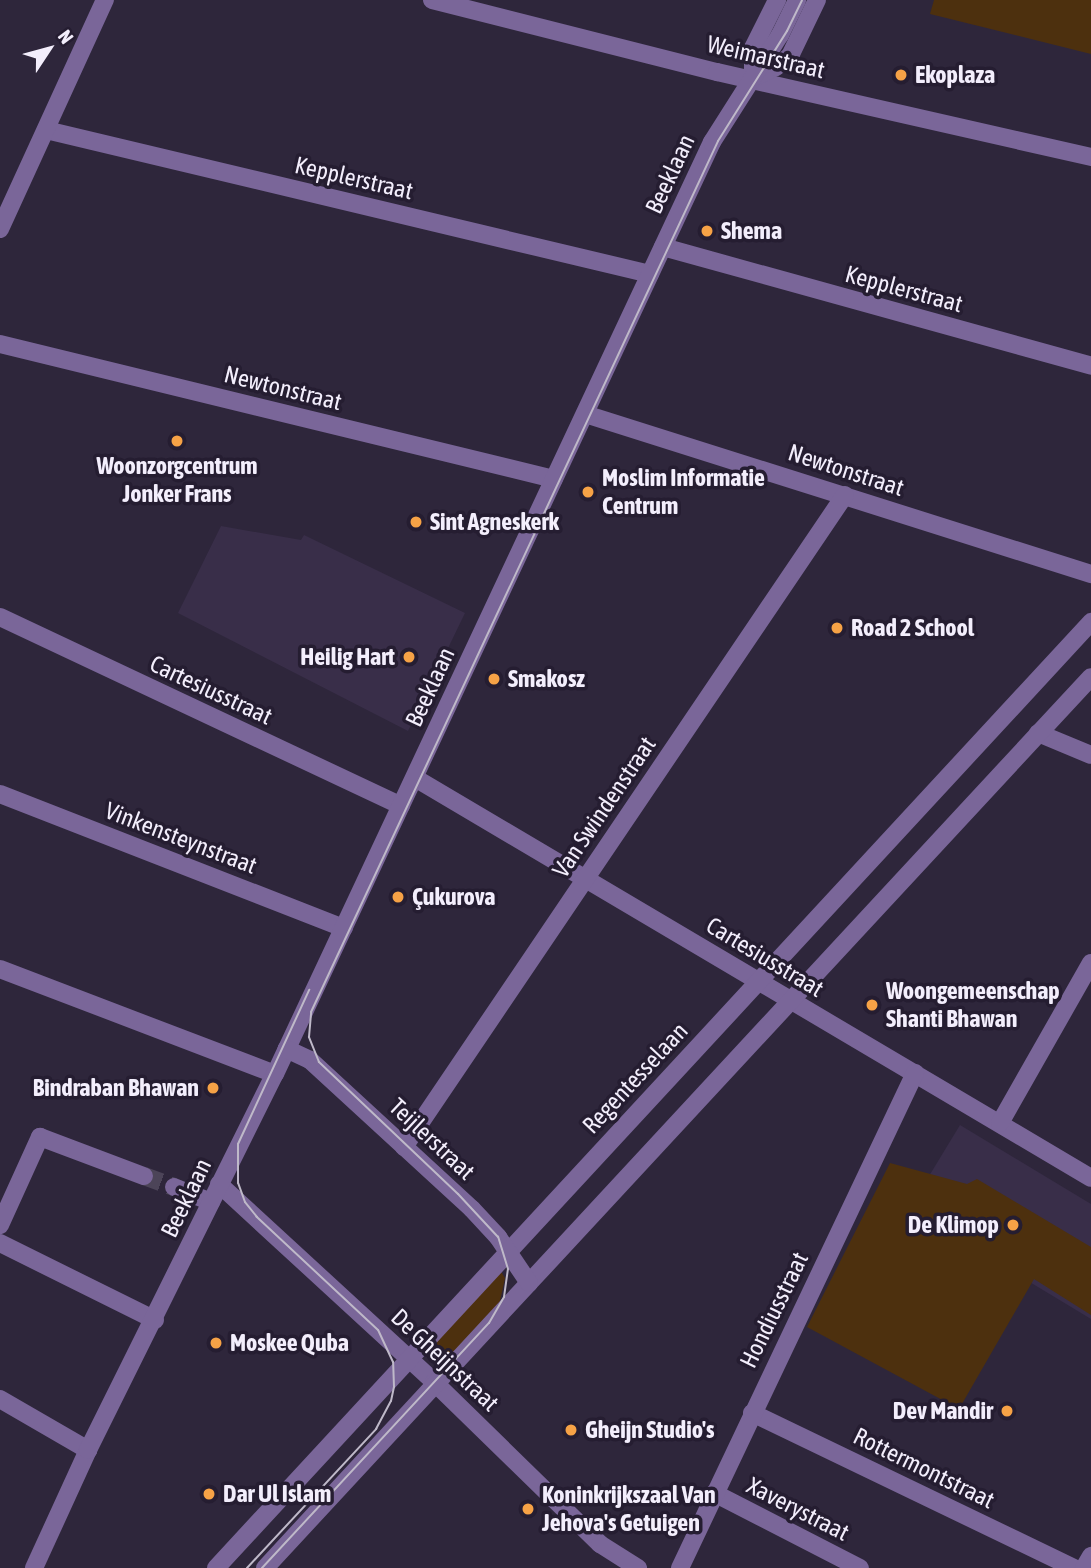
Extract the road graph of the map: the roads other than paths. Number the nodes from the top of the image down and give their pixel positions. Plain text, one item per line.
1 (105, 0) edge
2 (432, 0) edge
3 (777, 0) edge
4 (797, 0) edge
5 (817, 0) edge
6 (753, 78) junction
7 (46, 130) junction
8 (1091, 157) edge
9 (0, 229) edge
10 (663, 247) junction
11 (650, 274) junction
12 (0, 344) edge
13 (1091, 366) edge
14 (585, 414) junction
15 (554, 479) junction
16 (845, 495) junction
17 (1091, 573) edge
18 (0, 617) edge
19 (1091, 622) edge
20 (1091, 677) edge
21 (1038, 733) junction
22 (1091, 755) edge
23 (415, 778) junction
24 (0, 794) edge
25 (401, 806) junction
26 (586, 878) junction
27 (344, 928) junction
28 (1091, 963) edge
29 (0, 969) edge
30 (759, 980) junction
31 (790, 1001) junction
32 (286, 1049) junction
33 (915, 1073) junction
34 (275, 1074) junction
35 (1000, 1123) junction
36 (404, 1147) junction
37 (144, 1176) tunnel mouth
38 (1091, 1178) edge
39 (219, 1184) junction
40 (174, 1187) tunnel mouth
41 (211, 1202) junction
42 (0, 1225) edge
43 (0, 1243) edge
44 (508, 1251) junction
45 (529, 1283) junction
46 (155, 1320) junction
47 (409, 1359) junction
48 (437, 1385) junction
49 (0, 1399) edge
50 (752, 1413) junction
51 (88, 1450) junction
52 (714, 1493) junction
53 (1091, 1556) edge
54 (34, 1568) edge
55 (216, 1568) edge
56 (265, 1568) edge
57 (638, 1568) edge
58 (680, 1568) edge
59 (860, 1568) edge
60 (1074, 1568) edge
61 (1083, 1568) edge

1 - 7 street
2 - 6 street, Weimarstraat
3 - 6 street, Beeklaan
4 - 6 street, Beeklaan
5 - 6 street, Beeklaan
6 - 8 street, Weimarstraat
6 - 10 street, Beeklaan
7 - 9 street
7 - 11 street, Kepplerstraat
10 - 11 street, Beeklaan
10 - 13 street, Kepplerstraat
11 - 14 street, Beeklaan
12 - 15 street, Newtonstraat
14 - 15 street, Beeklaan
14 - 16 street, Newtonstraat
15 - 23 street, Beeklaan
16 - 17 street, Newtonstraat
16 - 26 street, Van Swindenstraat
18 - 25 street, Cartesiusstraat
19 - 30 street, Regentesselaan
20 - 21 street
21 - 22 street
21 - 31 street
23 - 25 street, Beeklaan
23 - 26 street, Cartesiusstraat
24 - 27 street, Vinkensteynstraat
25 - 27 street, Beeklaan
26 - 30 street, Cartesiusstraat
26 - 36 street, Van Swindenstraat
27 - 32 street, Beeklaan
28 - 35 street
29 - 34 street
30 - 31 street, Cartesiusstraat
30 - 44 street, Regentesselaan
31 - 33 street, Cartesiusstraat
31 - 45 street
32 - 34 street, Beeklaan
32 - 36 street, Teijlerstraat
33 - 35 street, Cartesiusstraat
33 - 50 street, Hondiusstraat
34 - 39 street, Beeklaan
35 - 38 street, Cartesiusstraat
36 - 44 street, Teijlerstraat
37 - 42 street
39 - 41 street, Beeklaan
39 - 47 street, De Gheijnstraat
40 - 41 street
41 - 46 street, Beeklaan
43 - 46 street
44 - 45 street, Teijlerstraat
44 - 47 street, Regentesselaan
45 - 48 street
46 - 51 street, Beeklaan
47 - 48 street, De Gheijnstraat
47 - 55 street, Regentesselaan
48 - 56 street
48 - 57 street, De Gheijnstraat
49 - 51 street
50 - 52 street, Hondiusstraat
50 - 60 street, Rottermontstraat
51 - 54 street, Beeklaan
52 - 58 street, Hondiusstraat
52 - 59 street, Xaverystraat
53 - 61 street

